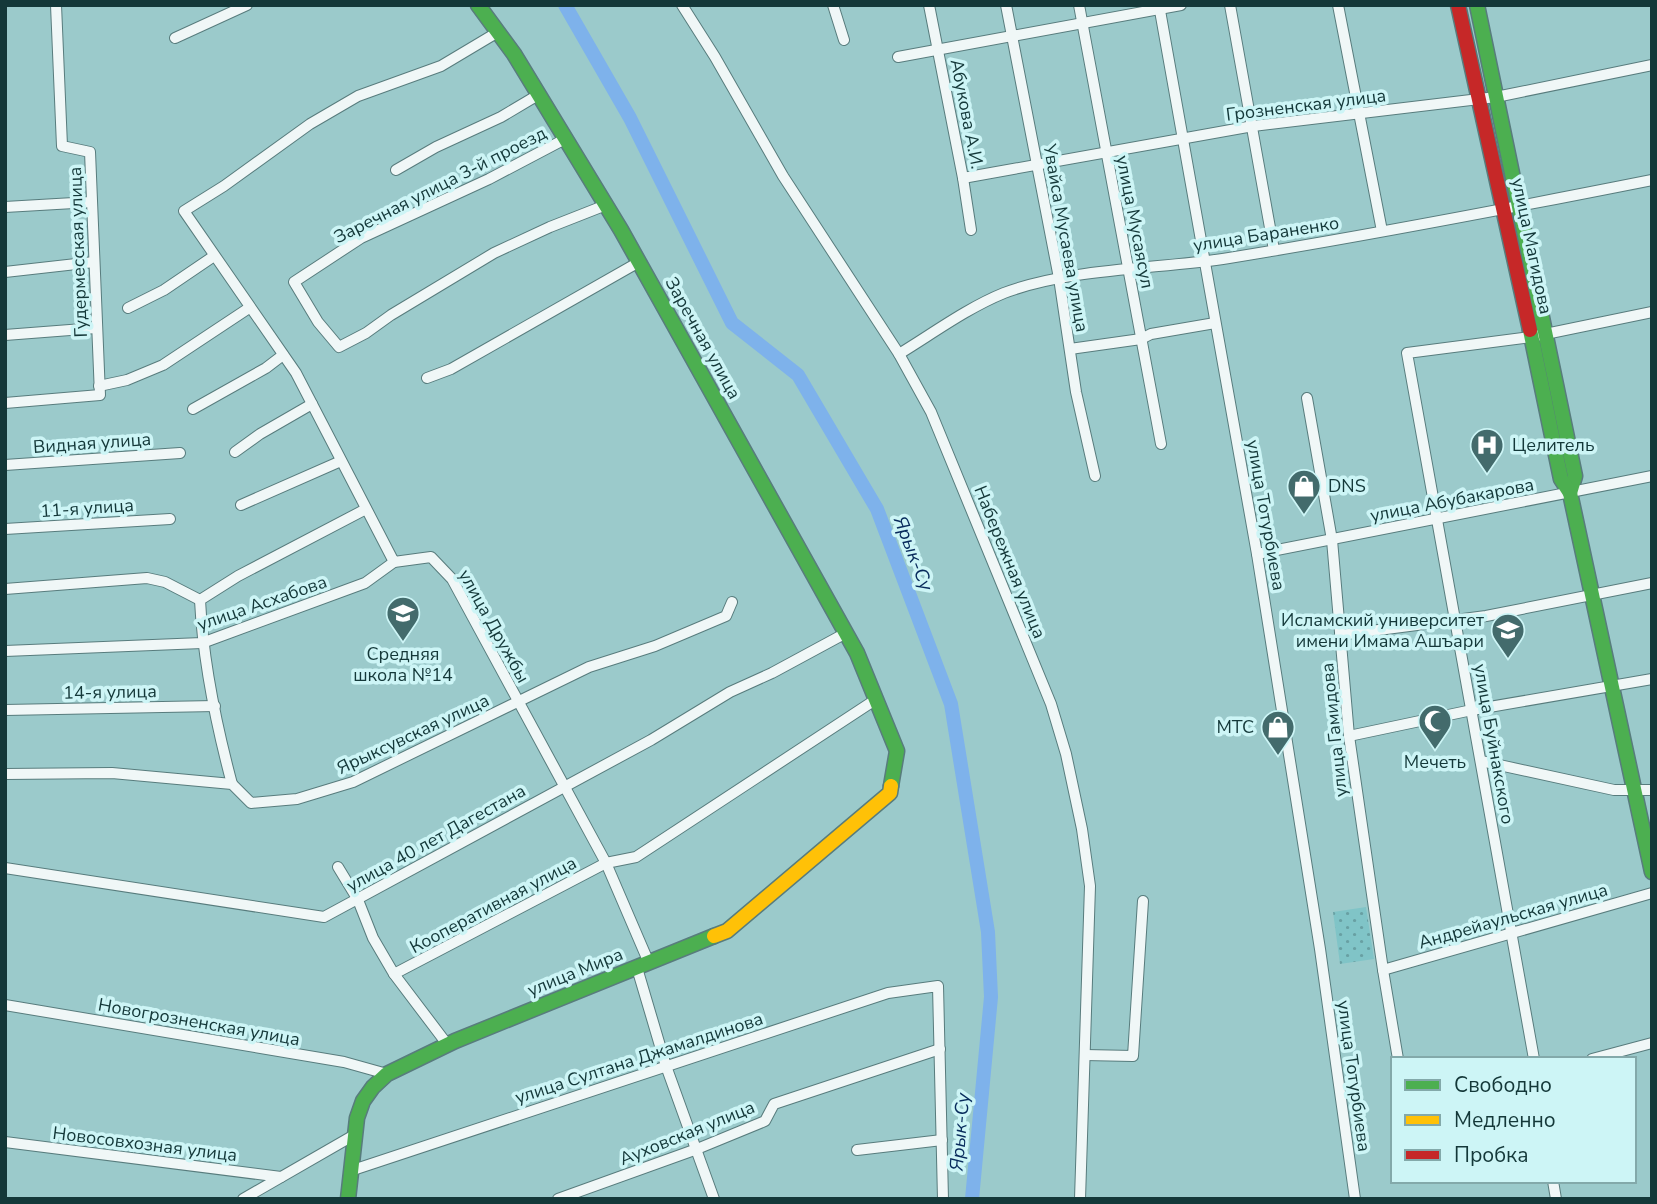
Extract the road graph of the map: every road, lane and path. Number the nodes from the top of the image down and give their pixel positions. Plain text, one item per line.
1 (56, 5) edge
2 (247, 5) edge
3 (478, 5) edge
4 (682, 5) edge
5 (833, 5) edge
6 (929, 5) edge
7 (1006, 5) edge
8 (1079, 5) edge
9 (1181, 5) edge
10 (1230, 5) edge
11 (1338, 5) edge
12 (1458, 5) edge
13 (1477, 5) edge
14 (1159, 7) edge
15 (1082, 23) junction
16 (498, 32) junction
17 (1012, 35) junction
18 (175, 38) dead end
19 (844, 40) dead end
20 (937, 48) junction
21 (898, 57) dead end
22 (1652, 65) edge
23 (538, 95) junction
24 (1496, 97) junction
25 (1480, 100) junction
26 (1359, 114) junction
27 (1253, 126) junction
28 (565, 139) junction
29 (1181, 139) junction
30 (1106, 153) junction
31 (1038, 165) junction
32 (396, 170) dead end
33 (963, 178) junction
34 (1652, 180) edge
35 (91, 202) junction
36 (606, 205) junction
37 (5, 207) edge
38 (1513, 208) junction
39 (971, 230) dead end
40 (1382, 231) junction
41 (1274, 250) junction
42 (214, 256) junction
43 (1204, 261) junction
44 (94, 262) junction
45 (639, 262) junction
46 (1128, 270) junction
47 (5, 272) edge
48 (1059, 278) junction
49 (249, 308) junction
50 (128, 309) dead end
51 (1652, 312) edge
52 (1215, 323) junction
53 (96, 328) junction
54 (1547, 333) junction
55 (5, 335) edge
56 (1531, 337) junction
57 (1141, 339) junction
58 (1070, 349) junction
59 (899, 354) junction
60 (283, 355) junction
61 (427, 378) dead end
62 (99, 390) junction
63 (1307, 398) dead end
64 (5, 403) edge
65 (312, 404) junction
66 (193, 409) dead end
67 (1161, 444) dead end
68 (235, 452) dead end
69 (180, 453) dead end
70 (341, 461) junction
71 (5, 465) edge
72 (1094, 476) dead end
73 (1652, 476) edge
74 (1570, 493) junction
75 (241, 505) dead end
76 (366, 509) junction
77 (170, 519) dead end
78 (1438, 519) junction
79 (5, 529) edge
80 (1332, 540) junction
81 (1257, 554) junction
82 (394, 562) junction
83 (1652, 583) edge
84 (5, 589) edge
85 (1592, 595) junction
86 (201, 600) junction
87 (732, 602) dead end
88 (1455, 619) junction
89 (846, 633) junction
90 (1340, 635) junction
91 (202, 643) junction
92 (5, 651) edge
93 (1652, 679) edge
94 (1610, 686) junction
95 (874, 700) junction
96 (518, 702) junction
97 (215, 706) junction
98 (5, 710) edge
99 (1472, 710) junction
100 (1349, 736) junction
101 (897, 751) joint
102 (1481, 761) junction
103 (5, 774) edge
104 (232, 784) junction
105 (563, 786) junction
106 (1633, 789) junction
107 (1652, 790) edge
108 (606, 863) junction
109 (338, 867) dead end
110 (5, 868) edge
111 (1652, 872) edge
112 (1652, 893) edge
113 (358, 900) junction
114 (1143, 901) dead end
115 (1511, 933) junction
116 (643, 965) junction
117 (1383, 970) junction
118 (394, 974) junction
119 (5, 1005) edge
120 (1652, 1043) edge
121 (447, 1044) junction
122 (940, 1049) junction
123 (1085, 1055) junction
124 (1398, 1057) edge
125 (1534, 1057) edge
126 (1600, 1057) edge
127 (666, 1066) junction
128 (387, 1074) junction
129 (356, 1134) junction
130 (942, 1140) junction
131 (5, 1142) edge
132 (697, 1149) junction
133 (858, 1150) dead end
134 (353, 1170) junction
135 (281, 1177) junction
136 (243, 1199) edge
137 (348, 1199) edge
138 (558, 1199) edge
139 (713, 1199) edge
140 (943, 1199) edge
141 (1080, 1199) edge
142 (1355, 1199) edge

1 - 35 street, Гудермесская улица
2 - 18 street
3 - 16 main road, Заречная улица
4 - 59 street, Набережная улица
5 - 19 street
6 - 20 street, Абукова А.И.
7 - 17 street, Увайса Мусаева улица
8 - 15 street, улица Мусаясул
9 - 14 street
10 - 27 street
11 - 26 street
12 - 25 main road, улица Магидова
13 - 24 main road, улица Магидова
14 - 15 street
14 - 29 street, улица Тотурбиева
15 - 17 street
15 - 30 street, улица Мусаясул
16 - 23 main road, Заречная улица
16 - 42 street
17 - 20 street
17 - 31 street, Увайса Мусаева улица
20 - 21 street
20 - 33 street, Абукова А.И.
22 - 24 street, Грозненская улица
23 - 28 main road, Заречная улица
23 - 32 street
24 - 25 street, Грозненская улица
24 - 38 main road, улица Магидова
25 - 26 street, Грозненская улица
25 - 38 main road, улица Магидова
26 - 27 street, Грозненская улица
26 - 40 street
27 - 29 street, Грозненская улица
27 - 41 street
28 - 36 main road, Заречная улица
28 - 36 street, Заречная улица 3-й проезд
29 - 30 street, Грозненская улица
29 - 43 street, улица Тотурбиева
30 - 31 street, Грозненская улица
30 - 46 street, улица Мусаясул
31 - 33 street, Грозненская улица
31 - 48 street, Увайса Мусаева улица
33 - 39 street, Абукова А.И.
34 - 38 street, улица Бараненко
35 - 37 street
35 - 44 street, Гудермесская улица
36 - 45 main road, Заречная улица
38 - 40 street, улица Бараненко
38 - 54 main road, улица Магидова
38 - 56 main road, улица Магидова
40 - 41 street, улица Бараненко
41 - 43 street, улица Бараненко
42 - 49 street
42 - 50 street
43 - 46 street, улица Бараненко
43 - 52 street, улица Тотурбиева
44 - 47 street
44 - 53 street, Гудермесская улица
45 - 61 street
45 - 89 main road, Заречная улица
46 - 48 street, улица Бараненко
46 - 57 street, улица Мусаясул
48 - 58 street, Увайса Мусаева улица
48 - 59 street, улица Бараненко
49 - 60 street
49 - 62 street
51 - 54 street
52 - 57 street
52 - 81 street, улица Тотурбиева
53 - 55 street
53 - 62 street, Гудермесская улица
54 - 56 street
54 - 74 main road, улица Магидова
56 - 74 main road, улица Магидова
56 - 78 street, улица Буйнакского
57 - 58 street
57 - 67 street, улица Мусаясул
58 - 72 street, Увайса Мусаева улица
59 - 123 street, Набережная улица
60 - 65 street
60 - 66 street
62 - 64 street
63 - 80 street, улица Гамидова
65 - 68 street
65 - 70 street
69 - 71 street, Видная улица
70 - 75 street
70 - 76 street
73 - 74 street, улица Абубакарова
74 - 78 street, улица Абубакарова
74 - 85 main road, улица Магидова
76 - 82 street
76 - 86 street
77 - 79 street, 11-я улица
78 - 80 street, улица Абубакарова
78 - 88 street, улица Буйнакского
80 - 81 street, улица Абубакарова
80 - 90 street, улица Гамидова
81 - 142 street, улица Тотурбиева
82 - 91 street, улица Асхабова
82 - 96 street, улица Дружбы
83 - 85 street
84 - 86 street
85 - 88 street
85 - 94 main road, улица Магидова
86 - 91 street
87 - 96 street, Ярыксувская улица
88 - 90 street
88 - 99 street, улица Буйнакского
89 - 95 main road, Заречная улица
89 - 105 street, улица 40 лет Дагестана
90 - 100 street, улица Гамидова
91 - 92 street, улица Асхабова
91 - 97 street
93 - 94 street
94 - 99 street
94 - 106 main road, улица Магидова
95 - 101 main road, Заречная улица
95 - 108 street
96 - 104 street, Ярыксувская улица
96 - 105 street, улица Дружбы
97 - 98 street, 14-я улица
97 - 104 street
99 - 100 street
99 - 102 street, улица Буйнакского
100 - 117 street, улица Гамидова
101 - 116 main road, улица Мира
102 - 106 street
102 - 115 street, улица Буйнакского
103 - 104 street, Ярыксувская улица
105 - 108 street, улица Дружбы
105 - 113 street, улица 40 лет Дагестана
106 - 107 street
106 - 111 main road, улица Магидова
108 - 116 street, улица Дружбы
108 - 118 street, Кооперативная улица
109 - 113 street
110 - 113 street, улица 40 лет Дагестана
112 - 115 street, Андрейаульская улица
113 - 118 street
114 - 123 street
115 - 117 street, Андрейаульская улица
115 - 125 street, улица Буйнакского
116 - 121 main road, улица Мира
116 - 127 street, улица Дружбы
117 - 124 street, улица Гамидова
118 - 121 street
119 - 128 street, Новогрозненская улица
120 - 126 street
121 - 128 main road, улица Мира
122 - 127 street, улица Султана Джамалдинова
122 - 130 street
122 - 132 street, Ауховская улица
123 - 141 street, Набережная улица
127 - 132 street, улица Дружбы
127 - 134 street, улица Султана Джамалдинова
128 - 129 main road, улица Мира
129 - 134 main road, улица Мира
129 - 135 street
130 - 133 street
130 - 140 street
131 - 135 street, Новосовхозная улица
132 - 138 street, Ауховская улица
132 - 139 street, улица Дружбы
134 - 137 main road, улица Мира
135 - 136 street

